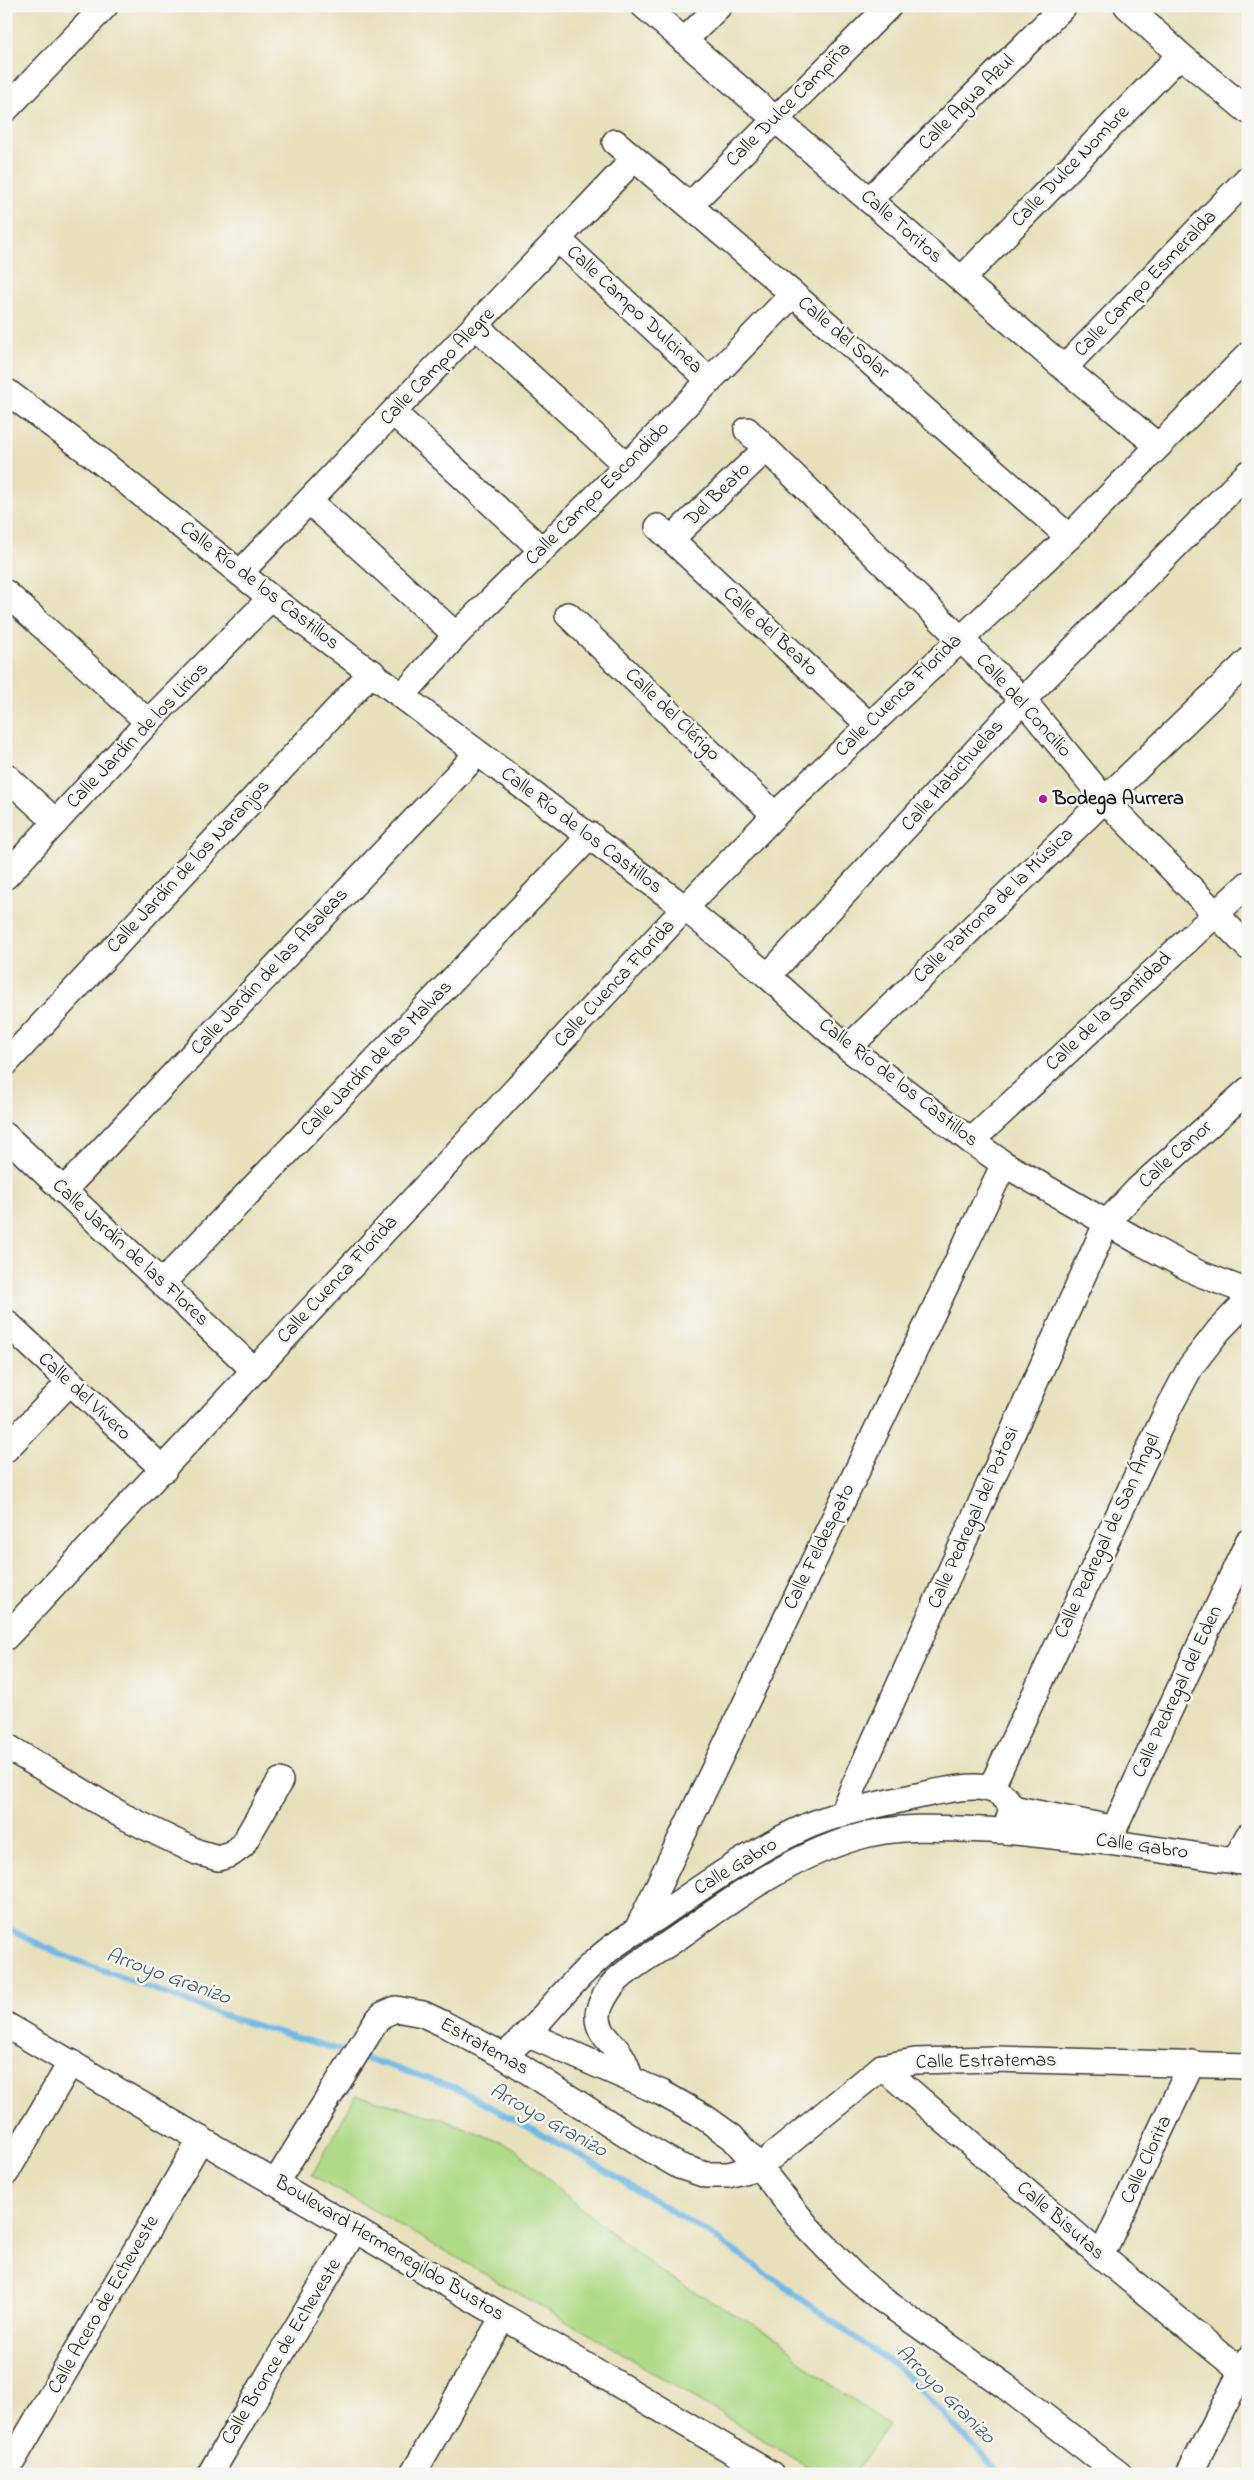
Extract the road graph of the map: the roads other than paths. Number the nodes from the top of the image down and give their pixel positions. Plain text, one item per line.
1 (105, 6) edge
2 (644, 6) edge
3 (719, 6) edge
4 (890, 6) edge
5 (1064, 6) edge
6 (1127, 6) edge
7 (684, 40) junction
8 (1180, 55) junction
9 (6, 109) edge
10 (1248, 111) edge
11 (775, 118) junction
12 (615, 142) dead end
13 (634, 159) junction
14 (1248, 178) edge
15 (869, 200) junction
16 (690, 205) junction
17 (558, 239) junction
18 (962, 279) junction
19 (793, 294) junction
20 (477, 326) junction
21 (1248, 355) edge
22 (1064, 368) junction
23 (710, 381) junction
24 (6, 390) edge
25 (394, 413) junction
26 (747, 430) dead end
27 (1158, 446) junction
28 (765, 450) junction
29 (626, 466) junction
30 (1248, 473) edge
31 (310, 502) junction
32 (664, 533) joint
33 (1069, 537) junction
34 (542, 550) junction
35 (240, 573) junction
36 (6, 593) edge
37 (271, 598) junction
38 (568, 616) dead end
39 (456, 635) junction
40 (960, 638) junction
41 (1248, 661) edge
42 (372, 672) junction
43 (402, 695) junction
44 (1023, 700) junction
45 (148, 722) junction
46 (869, 724) junction
47 (477, 754) junction
48 (6, 776) edge
49 (1104, 799) junction
50 (775, 815) junction
51 (56, 822) junction
52 (591, 835) junction
53 (6, 876) edge
54 (1248, 884) edge
55 (686, 908) junction
56 (1216, 914) junction
57 (1248, 947) edge
58 (768, 976) junction
59 (848, 1048) junction
60 (6, 1063) edge
61 (1248, 1090) edge
62 (6, 1136) edge
63 (971, 1140) junction
64 (1004, 1164) junction
65 (63, 1191) junction
66 (1107, 1222) junction
67 (163, 1282) junction
68 (1248, 1292) edge
69 (1248, 1300) edge
70 (6, 1322) edge
71 (254, 1370) junction
72 (69, 1383) junction
73 (6, 1449) edge
74 (164, 1470) junction
75 (1248, 1542) edge
76 (6, 1637) edge
77 (6, 1746) edge
78 (280, 1781) dead end
79 (991, 1788) junction
80 (1012, 1808) junction
81 (841, 1815) junction
82 (1005, 1831) junction
83 (1111, 1835) junction
84 (1248, 1836) edge
85 (1241, 1862) edge
86 (636, 1931) junction
87 (6, 2024) edge
88 (528, 2035) junction
89 (504, 2056) junction
90 (71, 2062) junction
91 (1192, 2063) junction
92 (1248, 2066) edge
93 (882, 2068) junction
94 (630, 2078) junction
95 (202, 2138) junction
96 (759, 2167) junction
97 (6, 2172) edge
98 (276, 2182) junction
99 (354, 2231) junction
100 (1100, 2256) junction
101 (503, 2317) junction
102 (1245, 2365) edge
103 (6, 2472) edge
104 (210, 2474) edge
105 (413, 2474) edge
106 (771, 2474) edge
107 (1119, 2474) edge
108 (1189, 2474) edge

1 - 9 street
2 - 7 street, Calle Toritos
3 - 7 street
4 - 11 street, Calle Dulce Campiña
5 - 15 street, Calle Agua Azul
6 - 8 street
7 - 11 street, Calle Toritos
8 - 10 street
8 - 18 street, Calle Dulce Nombre
11 - 15 street, Calle Toritos
11 - 16 street, Calle Dulce Campiña
12 - 13 street, Calle del Solar
13 - 16 street, Calle del Solar
13 - 17 street, Calle Campo Alegre
14 - 22 street, Calle Campo Esmeralda
15 - 18 street, Calle Toritos
16 - 19 street, Calle del Solar
17 - 20 street, Calle Campo Alegre
17 - 23 street, Calle Campo Dulcinea
18 - 22 street, Calle Toritos
19 - 23 street, Calle Campo Escondido
19 - 33 street, Calle del Solar
20 - 25 street, Calle Campo Alegre
20 - 29 street
21 - 27 street, Calle Cuenca Florida
22 - 27 street, Calle Toritos
23 - 29 street, Calle Campo Escondido
24 - 35 street, Calle Río de los Castillos
25 - 31 street, Calle Campo Alegre
25 - 34 street
26 - 28 street, Calle del Concilio
27 - 33 street, Calle Cuenca Florida
28 - 32 street, Del Beato
28 - 40 street, Calle del Concilio
29 - 34 street, Calle Campo Escondido
30 - 44 street, Calle Habichuelas
31 - 35 street, Calle Campo Alegre
31 - 39 street
32 - 46 street, Calle del Beato
33 - 40 street, Calle Cuenca Florida
34 - 39 street, Calle Campo Escondido
35 - 37 street, Calle Río de los Castillos
36 - 45 street
37 - 42 street, Calle Río de los Castillos
37 - 45 street, Calle Jardín de los Lirios
38 - 50 street, Calle del Clérigo
39 - 43 street, Calle Campo Escondido
40 - 44 street, Calle del Concilio
40 - 46 street, Calle Cuenca Florida
41 - 49 street, Calle Patrona de la Música
42 - 43 street, Calle Río de los Castillos
42 - 60 street, Calle Jardín de los Naranjos
43 - 47 street, Calle Río de los Castillos
44 - 49 street, Calle del Concilio
44 - 58 street, Calle Habichuelas
45 - 51 street, Calle Jardín de los Lirios
46 - 50 street, Calle Cuenca Florida
47 - 52 street, Calle Río de los Castillos
47 - 65 street, Calle Jardín de las Asaleas
48 - 51 street
49 - 56 street, Calle del Concilio
49 - 59 street, Calle Patrona de la Música
50 - 55 street, Calle Cuenca Florida
51 - 53 street, Calle Jardín de los Lirios
52 - 55 street, Calle Río de los Castillos
52 - 67 street, Calle Jardín de las Malvas
54 - 56 street, Calle de la Santidad
55 - 58 street, Calle Río de los Castillos
55 - 71 street, Calle Cuenca Florida
56 - 57 street, Calle del Concilio
56 - 63 street, Calle de la Santidad
58 - 59 street, Calle Río de los Castillos
59 - 63 street, Calle Río de los Castillos
61 - 66 street, Calle Canor
62 - 65 street, Calle Jardín de las Flores
63 - 64 street, Calle Río de los Castillos
64 - 66 street, Calle Río de los Castillos
64 - 86 street, Calle Feldespato
65 - 67 street, Calle Jardín de las Flores
66 - 68 street, Calle Río de los Castillos
66 - 81 street, Calle Pedregal del Potosi
67 - 71 street, Calle Jardín de las Flores
69 - 79 street, Calle Pedregal de San Ángel
70 - 72 street, Calle del Vivero
71 - 74 street, Calle Cuenca Florida
72 - 73 street
72 - 74 street, Calle del Vivero
74 - 76 street, Calle Cuenca Florida
75 - 83 street, Calle Pedregal del Eden
77 - 78 street
79 - 80 street
79 - 81 street, Calle Gabro
80 - 82 street
80 - 83 street, Calle Gabro
81 - 86 street, Calle Gabro
82 - 83 street, Calle Gabro
82 - 94 street, Calle Gabro
83 - 85 street, Calle Gabro
84 - 85 street
86 - 88 street, Calle Gabro
87 - 90 street, Boulevard Hermenegildo Bustos
88 - 89 street, Calle Gabro
88 - 94 street
89 - 96 street, Estratemas
89 - 98 street, Estratemas
90 - 95 street, Boulevard Hermenegildo Bustos
90 - 97 street
91 - 92 street, Calle Estratemas
91 - 93 street, Calle Estratemas
91 - 100 street, Calle Clorita
93 - 96 street, Calle Estratemas
93 - 100 street, Calle Bisutas
94 - 96 street
95 - 98 street, Boulevard Hermenegildo Bustos
95 - 103 street, Calle Acero de Echeveste
96 - 107 street
98 - 99 street, Boulevard Hermenegildo Bustos
99 - 101 street, Boulevard Hermenegildo Bustos
99 - 104 street, Calle Bronce de Echeveste
100 - 102 street, Calle Bisutas
101 - 105 street
101 - 106 street, Boulevard Hermenegildo Bustos
102 - 108 street

